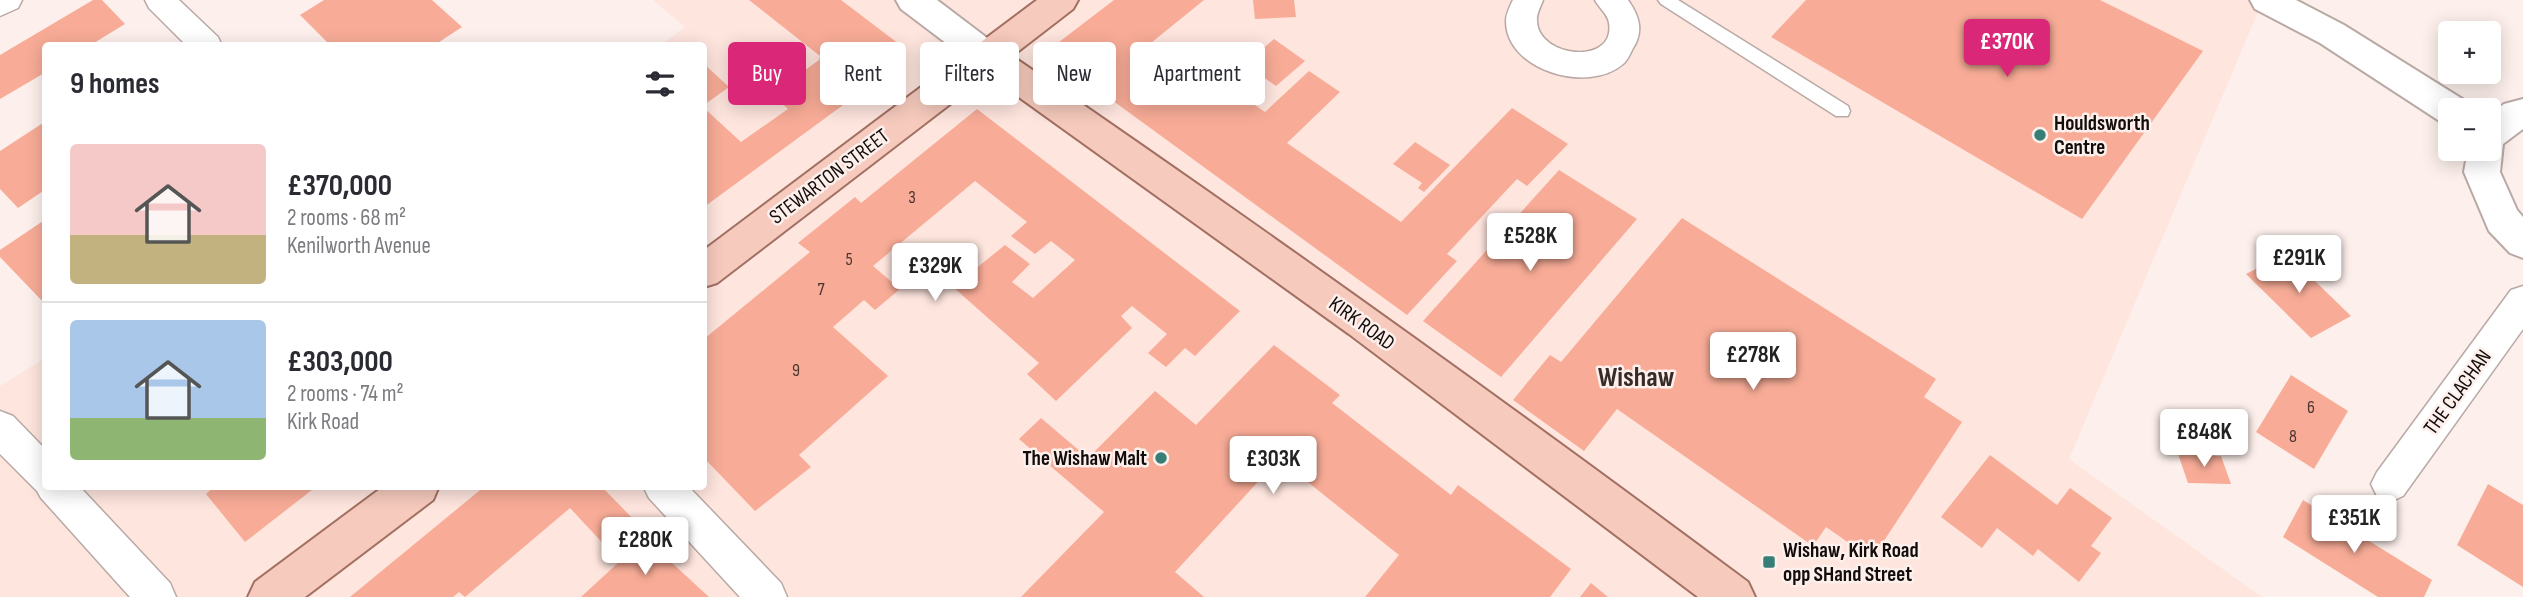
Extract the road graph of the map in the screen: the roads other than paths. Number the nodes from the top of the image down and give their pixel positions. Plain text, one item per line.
1 (7, 0) edge
2 (160, 0) edge
3 (913, 0) edge
4 (1061, 0) edge
5 (1528, 0) edge
6 (1648, 0) edge
7 (1666, 0) edge
8 (2267, 0) edge
9 (0, 4) edge
10 (1617, 10) edge
11 (203, 42) edge
12 (968, 42) edge
13 (1006, 42) edge
14 (1019, 78) edge
15 (2438, 102) edge
16 (923, 105) edge
17 (1842, 111) dead end
18 (2523, 113) edge
19 (2501, 127) edge
20 (2484, 161) edge
21 (2523, 242) edge
22 (707, 269) edge
23 (2523, 301) edge
24 (0, 428) edge
25 (42, 473) edge
26 (2390, 484) dead end
27 (58, 490) edge
28 (413, 490) edge
29 (666, 490) edge
30 (156, 597) edge
31 (270, 597) edge
32 (767, 597) edge
33 (1733, 597) edge

1 - 9 street
2 - 11 street
3 - 12 main road
4 - 13 main road, STEWARTON STREET
5 - 10 street
6 - 10 street
7 - 17 lane
8 - 15 main road
14 - 33 main road, KIRK ROAD
16 - 22 main road, STEWARTON STREET
18 - 19 main road
20 - 21 main road
23 - 26 street, THE CLACHAN
24 - 25 street
27 - 30 street
28 - 31 main road
29 - 32 street

